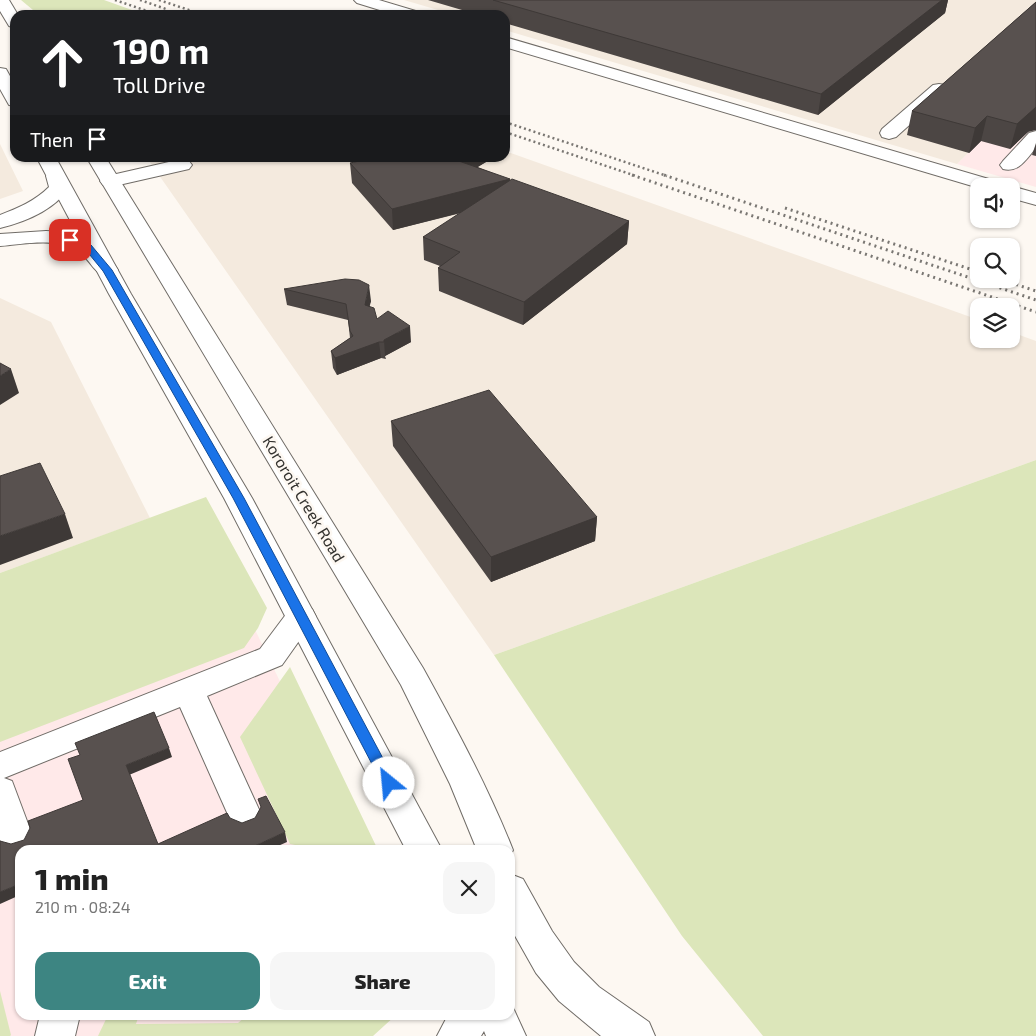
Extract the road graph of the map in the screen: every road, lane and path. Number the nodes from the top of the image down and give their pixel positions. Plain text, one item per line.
1 (1, 0) edge
2 (362, 0) edge
3 (396, 10) edge
4 (10, 15) edge
5 (510, 43) edge
6 (0, 73) edge
7 (955, 75) edge
8 (10, 91) edge
9 (889, 133) dead end
10 (1036, 137) edge
11 (48, 162) edge
12 (182, 165) dead end
13 (1010, 165) dead end
14 (103, 169) edge
15 (56, 176) junction
16 (970, 179) edge
17 (1020, 195) edge
18 (1036, 199) edge
19 (0, 222) edge
20 (0, 240) edge
21 (107, 270) junction
22 (301, 616) junction
23 (189, 690) junction
24 (0, 766) edge
25 (0, 791) edge
26 (246, 816) dead end
27 (16, 837) dead end
28 (421, 845) edge
29 (493, 845) edge
30 (515, 899) edge
31 (59, 1020) edge
32 (468, 1020) edge
33 (499, 1020) edge
34 (55, 1036) edge
35 (456, 1036) edge
36 (506, 1036) edge
37 (635, 1036) edge

1 - 4 main road
2 - 3 main road
5 - 16 main road
6 - 8 main road
7 - 9 main road
10 - 13 main road
11 - 15 main road
12 - 14 main road
14 - 29 main road, Kororoit Creek Road
15 - 19 main road
15 - 21 main road
17 - 18 main road
20 - 21 main road
21 - 22 main road
22 - 23 main road
22 - 28 main road
23 - 24 main road
23 - 26 main road
25 - 27 main road
30 - 37 main road
31 - 34 main road
32 - 35 main road
33 - 36 main road

